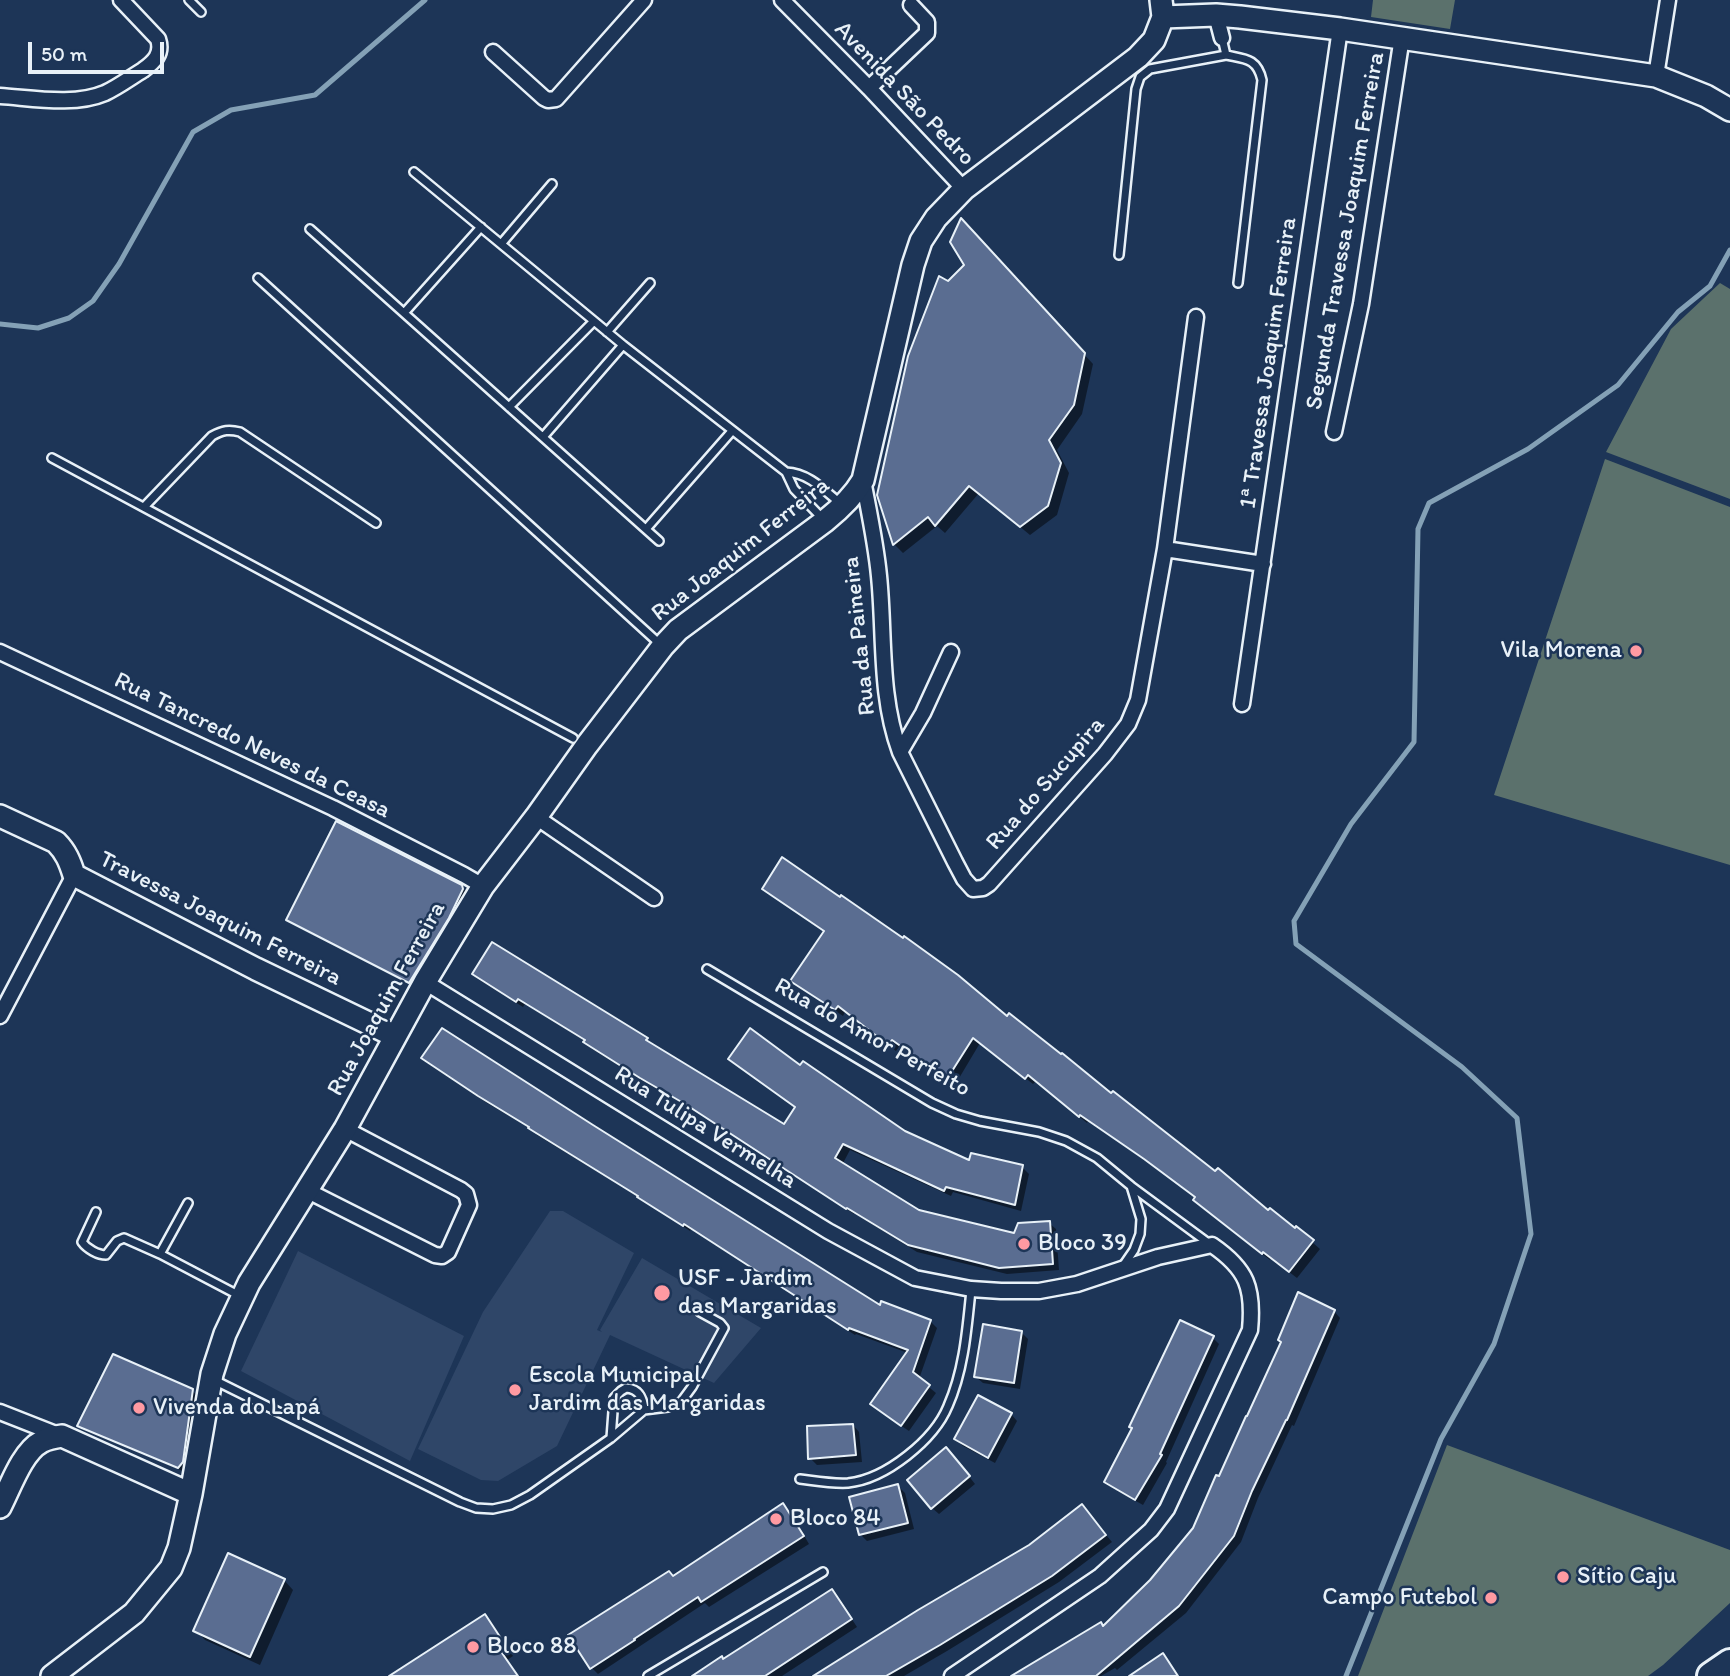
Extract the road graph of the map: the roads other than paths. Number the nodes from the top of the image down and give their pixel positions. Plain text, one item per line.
1 (121, 0) edge
2 (189, 0) edge
3 (644, 0) edge
4 (782, 0) edge
5 (1668, 0) edge
6 (911, 5) dead end
7 (1162, 8) edge
8 (201, 12) dead end
9 (1216, 15) junction
10 (1339, 29) junction
11 (1402, 37) junction
12 (1222, 38) joint
13 (493, 52) dead end
14 (1226, 55) junction
15 (1656, 76) junction
16 (869, 88) junction
17 (0, 96) edge
18 (1730, 110) edge
19 (414, 172) dead end
20 (552, 184) dead end
21 (964, 189) junction
22 (481, 228) junction
23 (310, 229) dead end
24 (501, 244) junction
25 (1119, 255) dead end
26 (258, 278) dead end
27 (650, 283) dead end
28 (1238, 283) dead end
29 (404, 313) junction
30 (1196, 317) dead end
31 (594, 321) junction
32 (607, 332) junction
33 (623, 345) junction
34 (509, 407) junction
35 (732, 430) junction
36 (1334, 432) dead end
37 (542, 437) junction
38 (52, 458) dead end
39 (786, 472) junction
40 (863, 480) junction
41 (843, 506) junction
42 (144, 508) junction
43 (825, 521) junction
44 (376, 523) dead end
45 (646, 529) junction
46 (659, 541) dead end
47 (1166, 549) junction
48 (1263, 564) junction
49 (663, 646) junction
50 (0, 652) edge
51 (950, 652) dead end
52 (1242, 704) dead end
53 (580, 741) junction
54 (900, 752) junction
55 (0, 816) edge
56 (536, 817) junction
57 (74, 875) junction
58 (483, 886) junction
59 (977, 890) joint
60 (654, 898) dead end
61 (707, 969) dead end
62 (425, 982) junction
63 (0, 1016) edge
64 (395, 1036) junction
65 (345, 1129) junction
66 (1131, 1186) junction
67 (306, 1190) junction
68 (188, 1203) dead end
69 (96, 1212) dead end
70 (1212, 1245) junction
71 (160, 1254) junction
72 (1121, 1270) junction
73 (971, 1289) junction
74 (243, 1297) junction
75 (700, 1312) dead end
76 (211, 1379) junction
77 (644, 1410) junction
78 (0, 1412) edge
79 (62, 1436) junction
80 (611, 1438) junction
81 (800, 1479) dead end
82 (191, 1494) junction
83 (0, 1507) edge
84 (822, 1572) dead end
85 (1730, 1663) edge
86 (52, 1676) edge
87 (648, 1676) edge
88 (952, 1676) edge
89 (1711, 1676) edge

1 - 17 street
2 - 8 lane
3 - 13 street
4 - 16 street, Avenida São Pedro
5 - 15 street
6 - 16 street
7 - 9 street, Rua Joaquim Ferreira
7 - 21 street, Rua Joaquim Ferreira
9 - 10 street, Rua Joaquim Ferreira
9 - 12 street
10 - 11 street, Rua Joaquim Ferreira
10 - 48 street, 1ª Travessa Joaquim Ferreira
11 - 15 street, Rua Joaquim Ferreira
11 - 36 street, Segunda Travessa Joaquim Ferreira
12 - 14 lane
14 - 25 lane
14 - 28 lane
15 - 18 street, Rua Joaquim Ferreira
16 - 21 street, Avenida São Pedro
19 - 22 lane
20 - 24 lane
21 - 40 street, Rua Joaquim Ferreira
22 - 24 lane
22 - 29 lane
23 - 29 lane
24 - 31 lane
26 - 49 lane
27 - 32 lane
29 - 34 lane
30 - 47 street, Rua do Sucupira
31 - 32 lane
31 - 34 lane
32 - 33 lane
33 - 35 lane
33 - 37 lane
34 - 37 lane
35 - 39 lane
35 - 45 lane
37 - 45 lane
38 - 42 lane
39 - 41 lane
39 - 43 lane
40 - 41 street, Rua Joaquim Ferreira
40 - 54 street, Rua da Paineira
41 - 43 street, Rua Joaquim Ferreira
42 - 44 lane
42 - 53 lane
43 - 49 street, Rua Joaquim Ferreira
45 - 46 lane
47 - 48 street
47 - 59 street, Rua do Sucupira
48 - 52 street, 1ª Travessa Joaquim Ferreira
49 - 53 street, Rua Joaquim Ferreira
50 - 58 street, Rua Tancredo Neves da Ceasa
51 - 54 street
53 - 56 street, Rua Joaquim Ferreira
54 - 59 street, Rua da Paineira
55 - 57 street, Travessa Joaquim Ferreira
56 - 58 street, Rua Joaquim Ferreira
56 - 60 street
57 - 63 street
57 - 64 street, Travessa Joaquim Ferreira
58 - 62 street, Rua Joaquim Ferreira
61 - 66 lane, Rua do Amor Perfeito
62 - 64 street, Rua Joaquim Ferreira
62 - 73 street, Rua Tulipa Vermelha
64 - 65 street, Rua Joaquim Ferreira
65 - 67 street, Rua Joaquim Ferreira
65 - 67 street
66 - 70 lane, Rua do Amor Perfeito
66 - 72 lane
67 - 74 street, Rua Joaquim Ferreira
68 - 71 lane
69 - 71 lane
70 - 72 street, Rua Tulipa Vermelha
70 - 88 street, Rua do Amor Perfeito
71 - 74 lane
72 - 73 street, Rua Tulipa Vermelha
73 - 81 lane
74 - 76 street, Rua Joaquim Ferreira
75 - 77 lane
76 - 80 lane
76 - 82 street, Rua Joaquim Ferreira
77 - 80 lane
77 - 80 lane
78 - 79 street
79 - 82 street
79 - 83 street
82 - 86 street, Rua Joaquim Ferreira
84 - 87 lane
85 - 89 highway

